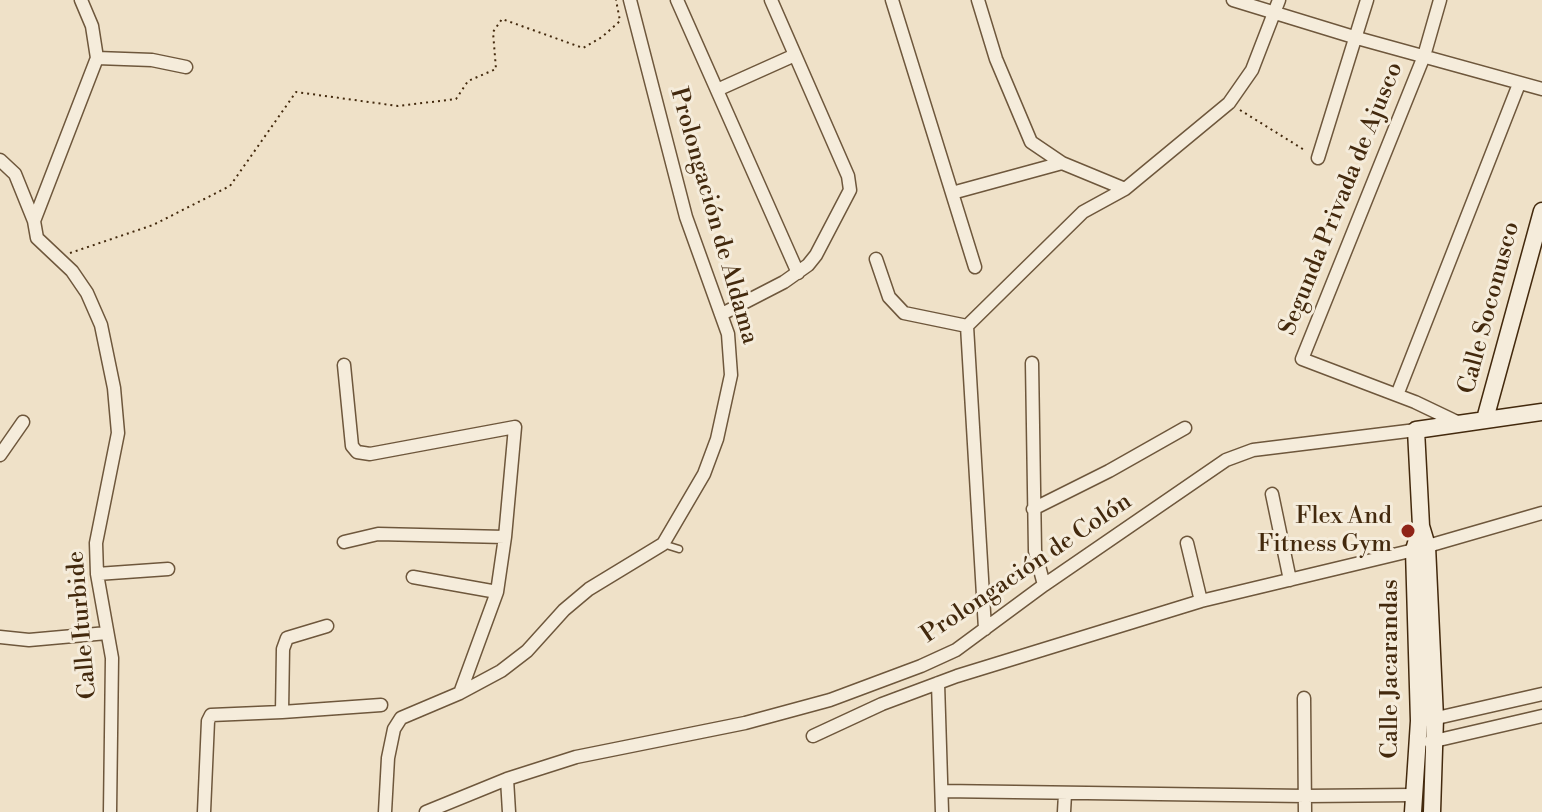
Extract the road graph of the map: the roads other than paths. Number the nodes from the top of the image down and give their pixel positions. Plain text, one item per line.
1 (81, 0) edge
2 (630, 0) edge
3 (677, 0) edge
4 (771, 0) edge
5 (892, 0) edge
6 (978, 0) edge
7 (1233, 0) edge
8 (1367, 0) edge
9 (1440, 0) edge
10 (1278, 6) edge
11 (1357, 38) junction
12 (795, 55) junction
13 (1424, 56) junction
14 (97, 58) junction
15 (186, 67) dead end
16 (1519, 84) junction
17 (1542, 89) edge
18 (717, 90) junction
19 (1318, 158) road end
20 (0, 160) edge
21 (1062, 163) junction
22 (1125, 189) junction
23 (952, 193) junction
24 (1542, 211) edge
25 (34, 221) junction
26 (876, 259) dead end
27 (975, 267) dead end
28 (798, 273) junction
29 (722, 314) junction
30 (967, 326) junction
31 (1032, 363) dead end
32 (344, 365) dead end
33 (1397, 395) junction
34 (1542, 412) edge
35 (1485, 419) junction
36 (23, 422) dead end
37 (1459, 423) junction
38 (1185, 428) dead end
39 (1416, 430) junction
40 (0, 455) edge
41 (1272, 494) dead end
42 (1033, 509) junction
43 (1542, 513) edge
44 (505, 537) junction
45 (344, 542) dead end
46 (1187, 543) dead end
47 (663, 544) junction
48 (1421, 548) junction
49 (679, 549) dead end
50 (168, 569) dead end
51 (97, 574) junction
52 (413, 577) dead end
53 (1290, 580) junction
54 (1044, 585) junction
55 (497, 592) junction
56 (1201, 601) junction
57 (327, 626) dead end
58 (985, 629) junction
59 (107, 633) junction
60 (0, 637) edge
61 (938, 683) junction
62 (460, 693) junction
63 (1542, 694) edge
64 (1304, 698) dead end
65 (381, 705) dead end
66 (282, 712) junction
67 (1542, 716) edge
68 (1427, 720) junction
69 (813, 736) dead end
70 (1427, 743) junction
71 (507, 779) junction
72 (942, 791) junction
73 (1065, 794) junction
74 (1305, 796) junction
75 (1414, 804) edge
76 (110, 812) edge
77 (204, 812) edge
78 (385, 812) edge
79 (426, 812) edge
80 (509, 812) edge
81 (942, 812) edge
82 (1064, 812) edge
83 (1305, 812) edge
84 (1432, 812) edge

1 - 14 street
2 - 29 street, Prolongación de Aldama
3 - 18 street
4 - 12 street
5 - 23 street
6 - 21 street
7 - 10 street
8 - 11 street
9 - 13 street, Segunda Privada de Ajusco
10 - 11 street
10 - 22 street
11 - 13 street
11 - 19 street
12 - 18 street
12 - 28 street
13 - 16 street
13 - 33 street, Segunda Privada de Ajusco
14 - 15 street
14 - 25 street
16 - 17 street
16 - 33 street
18 - 28 street
20 - 25 street, Calle Iturbide
21 - 22 street
21 - 23 street
22 - 30 street
23 - 27 street
24 - 35 main road, Calle Soconusco
25 - 51 street, Calle Iturbide
26 - 30 street
28 - 29 street
29 - 47 street, Prolongación de Aldama
30 - 58 street
31 - 42 street
32 - 44 street
33 - 37 street
34 - 35 main road
35 - 37 main road
36 - 40 street
37 - 39 main road
38 - 42 street
39 - 48 main road, Calle Jacarandas
39 - 54 street, Prolongación de Colón
41 - 53 street
42 - 54 street
43 - 48 street
44 - 45 street
44 - 55 street
46 - 56 street
47 - 49 lane
47 - 62 street, Prolongación de Aldama
48 - 53 street
48 - 68 main road, Calle Jacarandas
50 - 51 street
51 - 59 street, Calle Iturbide
52 - 55 street
53 - 56 street
54 - 58 street, Prolongación de Colón
55 - 62 street
56 - 61 street
57 - 66 street
58 - 71 street, Prolongación de Colón
59 - 60 street
59 - 76 street, Calle Iturbide
61 - 69 street
61 - 72 street
62 - 78 street, Prolongación de Aldama
63 - 68 street
64 - 74 street
65 - 66 street
66 - 77 street
67 - 70 street
68 - 70 main road, Calle Jacarandas
70 - 75 main road, Calle Jacarandas
70 - 84 main road, Calle Jacarandas
71 - 79 street, Prolongación de Colón
71 - 80 street
72 - 73 street
72 - 81 street
73 - 74 street
73 - 82 street
74 - 75 street
74 - 83 street

